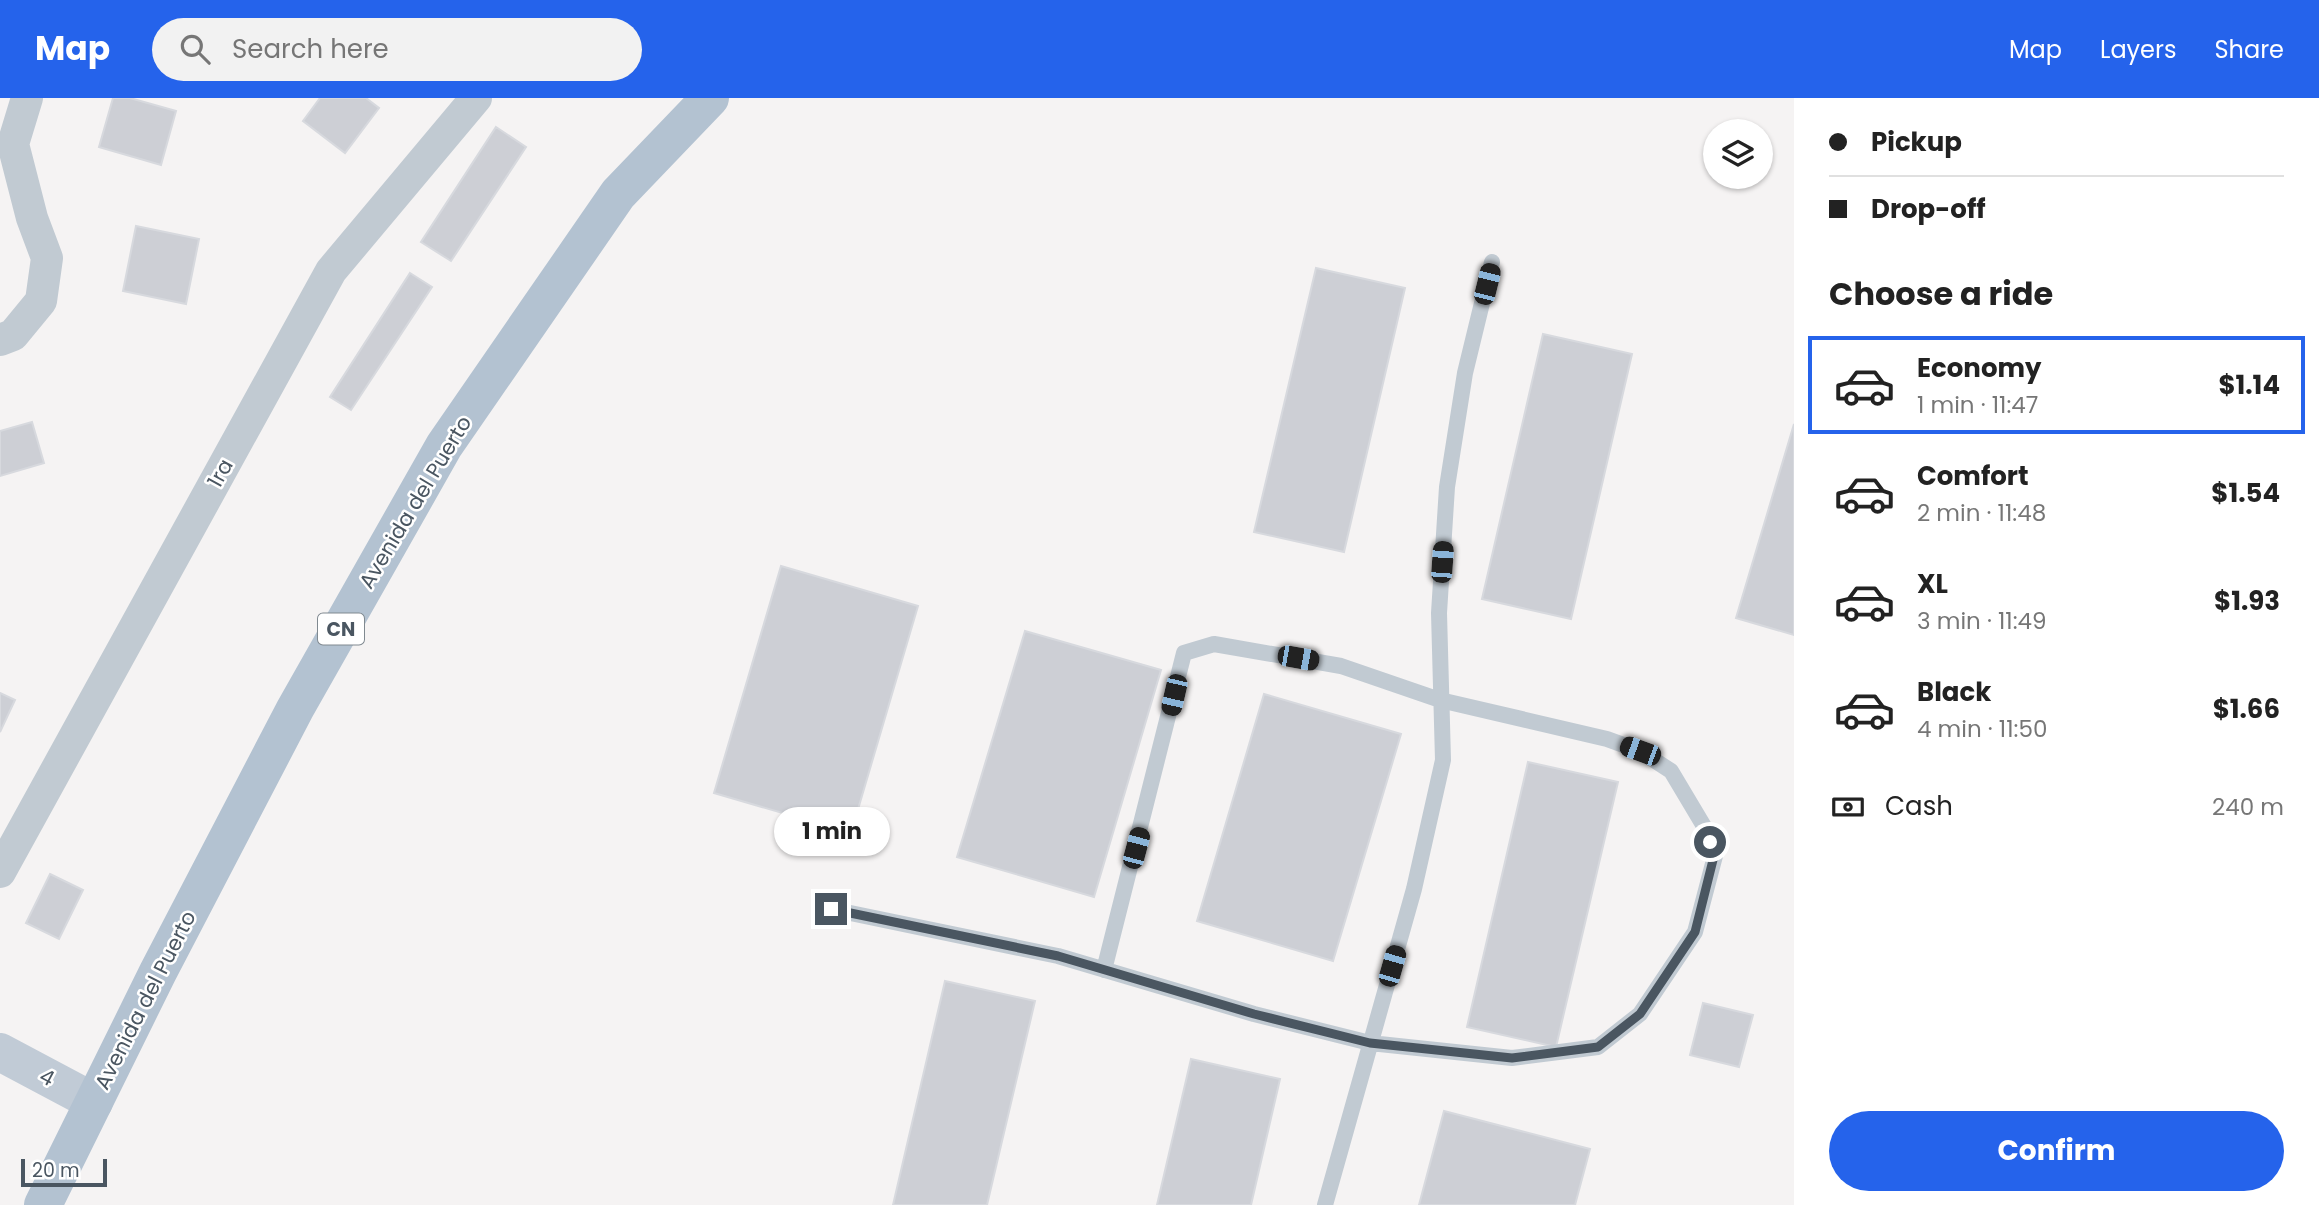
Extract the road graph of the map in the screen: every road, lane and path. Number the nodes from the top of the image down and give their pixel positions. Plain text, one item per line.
1 (27, 98) edge
2 (476, 98) edge
3 (710, 98) edge
4 (7, 148) edge
5 (1492, 261) dead end
6 (0, 340) edge
7 (1440, 700) junction
8 (0, 872) edge
9 (831, 909) dead end
10 (1104, 970) junction
11 (1370, 1043) junction
12 (0, 1052) edge
13 (94, 1102) junction
14 (43, 1205) edge
15 (1325, 1205) edge

1 - 4 street
2 - 8 street, 1ra
3 - 13 main road, Avenida del Puerto / CN
4 - 6 street
5 - 7 lane
7 - 10 lane
7 - 11 lane
7 - 11 lane
9 - 10 lane
10 - 11 lane
11 - 15 lane
12 - 13 street, 4
13 - 14 main road, Avenida del Puerto / CN

